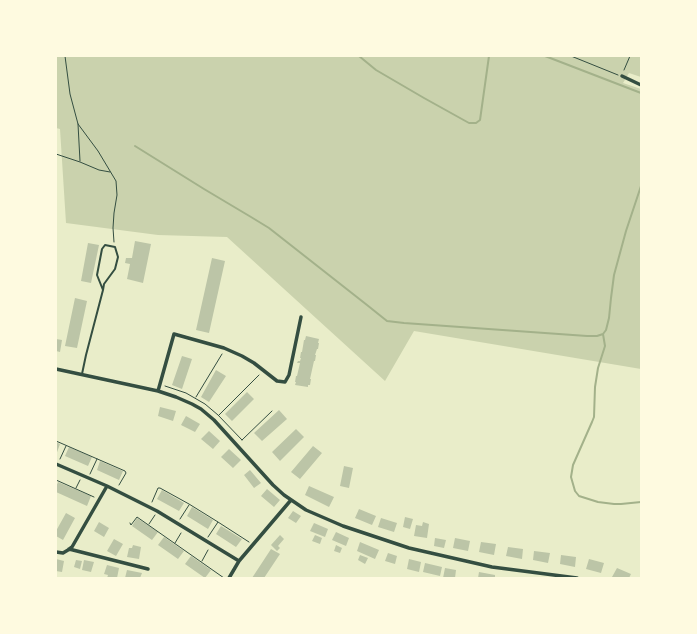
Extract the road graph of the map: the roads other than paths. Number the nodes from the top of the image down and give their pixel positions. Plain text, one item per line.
1 (622, 76) road end
2 (641, 85) edge
3 (103, 290) junction
4 (301, 317) dead end
5 (56, 369) edge
6 (82, 374) junction
7 (158, 391) junction
8 (57, 465) edge
9 (107, 486) junction
10 (291, 500) junction
11 (69, 549) junction
12 (56, 552) edge
13 (239, 561) junction
14 (148, 569) dead end
15 (229, 578) edge
16 (578, 578) edge

1 - 2 street
3 - 3 lane
3 - 6 lane
4 - 7 street
5 - 6 street
6 - 7 street
7 - 10 street
8 - 9 street
9 - 11 street
9 - 13 street
10 - 13 street
10 - 16 street
11 - 12 street
11 - 14 street
13 - 15 street

